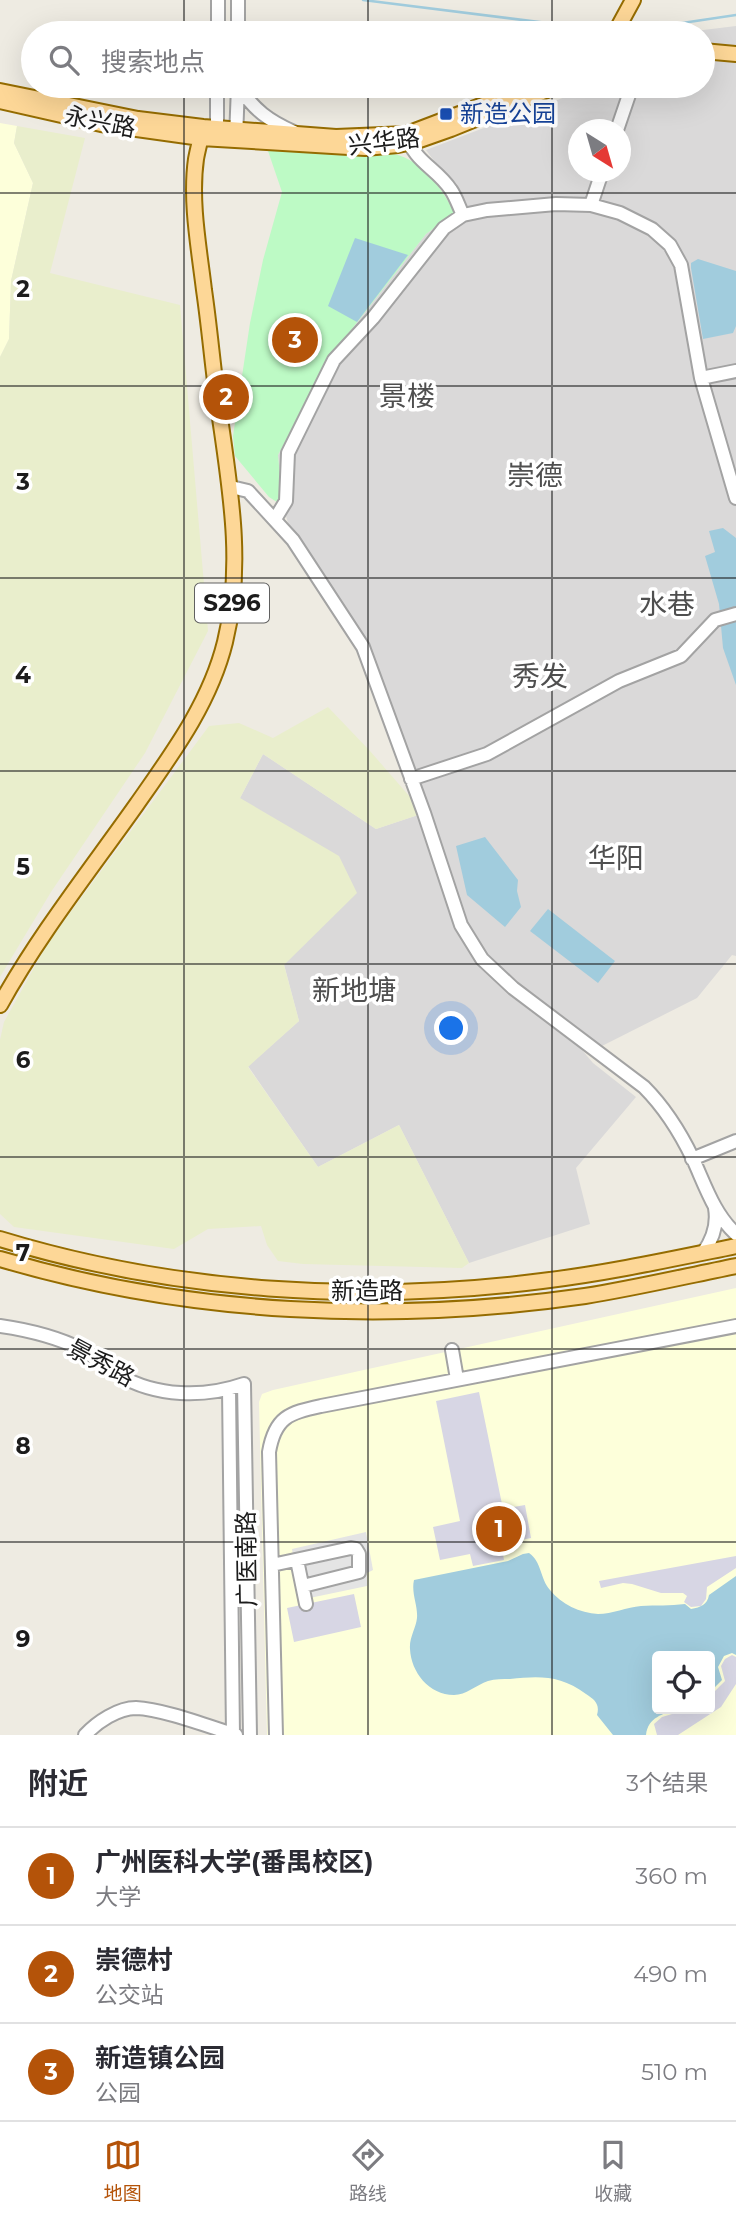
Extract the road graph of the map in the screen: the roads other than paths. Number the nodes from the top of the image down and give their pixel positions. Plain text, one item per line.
1 (624, 0) edge
2 (633, 0) edge
3 (218, 1) edge
4 (238, 1) edge
5 (218, 21) edge
6 (238, 21) edge
7 (613, 21) edge
8 (622, 21) edge
9 (715, 52) edge
10 (736, 54) edge
11 (0, 91) edge
12 (21, 95) edge
13 (34, 98) edge
14 (215, 98) edge
15 (238, 98) edge
16 (247, 98) edge
17 (504, 98) edge
18 (528, 98) edge
19 (628, 98) edge
20 (0, 101) edge
21 (621, 119) edge
22 (210, 134) junction
23 (301, 135) junction
24 (237, 136) junction
25 (408, 138) junction
26 (599, 182) edge
27 (591, 205) junction
28 (463, 215) junction
29 (736, 371) edge
30 (701, 379) junction
31 (231, 487) junction
32 (736, 498) edge
33 (275, 519) junction
34 (736, 614) edge
35 (411, 779) junction
36 (0, 1005) edge
37 (736, 1141) edge
38 (692, 1159) junction
39 (715, 1208) junction
40 (736, 1234) edge
41 (0, 1238) edge
42 (736, 1246) edge
43 (703, 1252) junction
44 (0, 1259) edge
45 (736, 1266) edge
46 (0, 1326) edge
47 (736, 1326) edge
48 (452, 1350) dead end
49 (457, 1379) junction
50 (244, 1384) joint
51 (229, 1389) junction
52 (297, 1559) junction
53 (272, 1565) junction
54 (303, 1586) junction
55 (306, 1604) dead end
56 (85, 1735) edge
57 (235, 1735) edge
58 (250, 1735) edge
59 (276, 1735) edge

1 - 7 main road
2 - 8 main road
3 - 5 street
4 - 6 street
9 - 10 main road
11 - 12 main road, 永兴路
13 - 22 main road, 永兴路
14 - 22 street
15 - 24 street
16 - 23 street
17 - 25 main road, 兴华路
18 - 25 main road, 兴华路
19 - 21 street
20 - 22 main road, 永兴路
22 - 24 main road, 兴华路
22 - 31 main road, S296
23 - 24 main road, 兴华路
23 - 25 main road, 兴华路
24 - 25 main road, 兴华路
25 - 28 street
26 - 27 street
27 - 28 street
27 - 30 street
28 - 33 street
29 - 30 street
30 - 32 street
31 - 33 street
31 - 36 main road, S296
33 - 35 street
34 - 35 street
35 - 38 street
37 - 38 street
38 - 39 street
39 - 40 street
39 - 43 street
41 - 43 main road, 新造路
42 - 43 main road, 新造路
44 - 45 main road, 新造路
46 - 51 street, 景秀路
47 - 49 street
48 - 49 street
49 - 53 street
50 - 51 street, 景秀路
50 - 58 street, 广医南路
51 - 57 street, 广医南路
52 - 53 street
52 - 54 street
52 - 54 street
53 - 59 street
54 - 55 street
56 - 57 street

